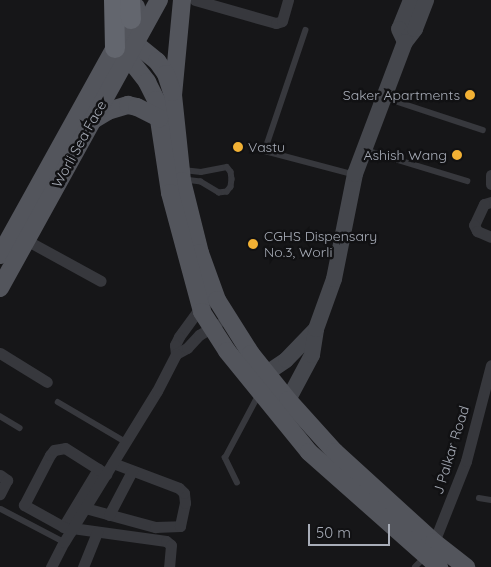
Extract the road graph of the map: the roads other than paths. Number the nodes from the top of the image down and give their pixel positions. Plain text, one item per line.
1 (114, 0) edge
2 (139, 0) edge
3 (159, 0) edge
4 (182, 0) edge
5 (195, 0) edge
6 (288, 0) edge
7 (412, 0) edge
8 (426, 0) edge
9 (306, 30) dead end
10 (127, 33) edge
11 (405, 42) junction
12 (173, 95) junction
13 (384, 98) junction
14 (159, 118) junction
15 (92, 121) junction
16 (483, 130) dead end
17 (365, 150) junction
18 (355, 174) junction
19 (181, 175) junction
20 (491, 175) edge
21 (468, 181) dead end
22 (491, 184) edge
23 (491, 202) edge
24 (187, 230) junction
25 (491, 237) edge
26 (26, 240) junction
27 (0, 255) edge
28 (102, 281) dead end
29 (0, 288) edge
30 (217, 300) junction
31 (202, 310) junction
32 (228, 318) junction
33 (211, 327) junction
34 (316, 329) junction
35 (0, 353) edge
36 (176, 354) junction
37 (491, 365) edge
38 (47, 382) dead end
39 (259, 382) junction
40 (58, 402) dead end
41 (282, 406) junction
42 (0, 416) edge
43 (20, 428) dead end
44 (126, 442) junction
45 (113, 463) junction
46 (132, 470) junction
47 (102, 471) junction
48 (0, 475) edge
49 (237, 483) dead end
50 (0, 494) edge
51 (479, 498) dead end
52 (491, 500) edge
53 (85, 508) junction
54 (1, 509) dead end
55 (109, 515) junction
56 (68, 529) junction
57 (97, 532) junction
58 (64, 542) junction
59 (429, 558) edge
60 (51, 567) edge
61 (83, 567) edge
62 (169, 567) edge
63 (466, 567) edge

1 - 10 highway
2 - 10 main road, Worli Sea Face
3 - 10 main road, Worli Sea Face
4 - 12 main road
5 - 6 street
7 - 11 street
8 - 11 street
9 - 18 lane
10 - 12 main road
10 - 14 main road
10 - 15 main road, Worli Sea Face
10 - 27 main road, Worli Sea Face
11 - 13 street
12 - 19 main road
13 - 16 lane
13 - 17 street
14 - 15 main road
14 - 24 main road
15 - 26 main road, Worli Sea Face
17 - 18 street
17 - 21 lane
18 - 34 street
19 - 19 lane
19 - 24 main road
20 - 22 street
23 - 25 street
24 - 30 main road
24 - 31 main road
26 - 28 street
26 - 29 main road, Worli Sea Face
30 - 31 street
30 - 32 main road
31 - 33 main road
31 - 36 street
32 - 33 street
32 - 39 main road
33 - 36 street
33 - 39 main road
34 - 39 street
34 - 41 street
35 - 38 street
36 - 44 street
37 - 59 street, J Palkar Road
39 - 41 main road
39 - 49 lane
40 - 44 lane
41 - 59 main road
42 - 43 lane
44 - 45 street
45 - 46 street
45 - 47 street
46 - 55 street
46 - 55 street
47 - 53 street
47 - 56 street
47 - 56 street
48 - 50 street
51 - 52 lane
53 - 55 street
53 - 56 street
54 - 58 lane
56 - 57 street
56 - 58 street
57 - 61 street
57 - 62 street
58 - 60 street
59 - 63 main road

